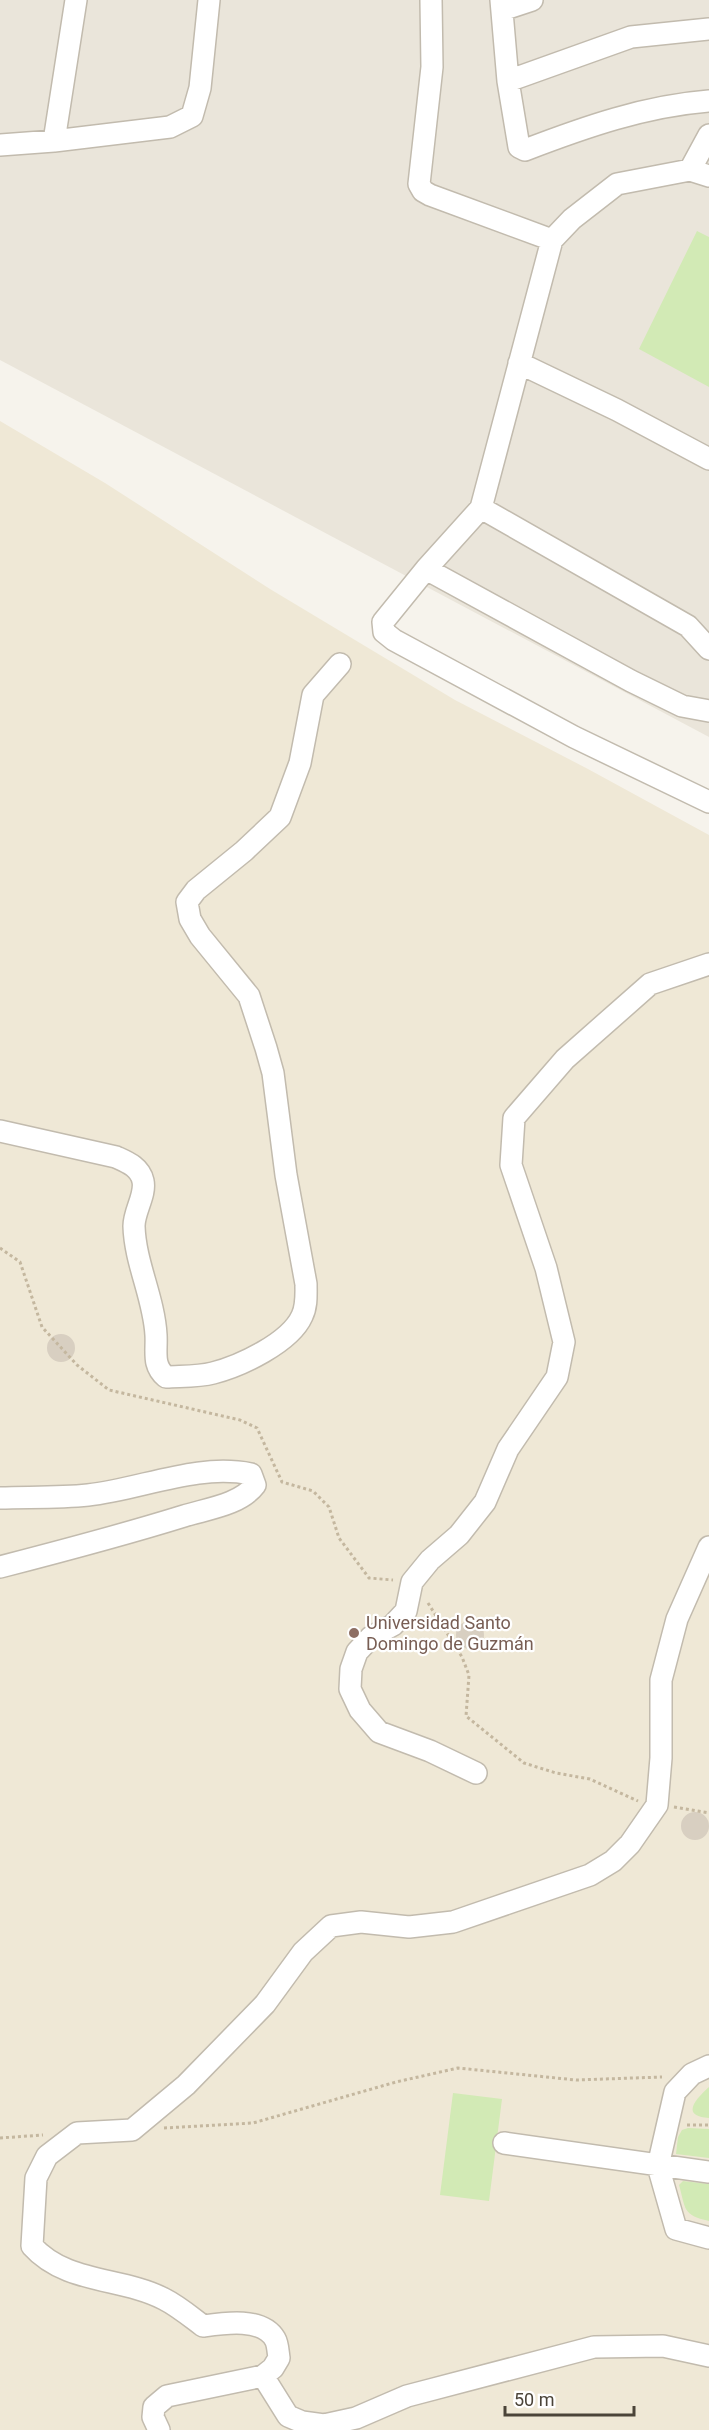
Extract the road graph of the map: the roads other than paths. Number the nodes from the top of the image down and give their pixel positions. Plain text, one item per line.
1 (76, 0) edge
2 (209, 0) edge
3 (431, 0) edge
4 (532, 0) edge
5 (501, 5) edge
6 (709, 28) edge
7 (508, 81) junction
8 (709, 101) edge
9 (709, 135) edge
10 (54, 141) junction
11 (0, 145) edge
12 (699, 173) edge
13 (552, 240) junction
14 (519, 363) junction
15 (709, 459) edge
16 (481, 508) junction
17 (426, 569) junction
18 (709, 650) edge
19 (340, 664) dead end
20 (709, 711) edge
21 (709, 802) edge
22 (709, 964) edge
23 (0, 1131) edge
24 (0, 1498) edge
25 (709, 1547) edge
26 (0, 1567) edge
27 (476, 1773) dead end
28 (701, 2070) edge
29 (504, 2143) dead end
30 (658, 2166) junction
31 (709, 2172) edge
32 (709, 2238) edge
33 (709, 2356) edge
34 (263, 2376) junction
35 (159, 2430) edge

1 - 10 street
2 - 10 street
3 - 13 street
4 - 5 street
5 - 7 street
6 - 7 street
7 - 8 street
9 - 12 street
10 - 11 street
12 - 13 street
13 - 14 street
14 - 15 street
14 - 16 street
16 - 17 street
16 - 18 street
17 - 20 street
17 - 21 street
19 - 23 street
22 - 27 street
24 - 26 street
25 - 34 street
28 - 30 street
29 - 30 street
30 - 31 street
30 - 32 street
33 - 34 street
34 - 35 street

